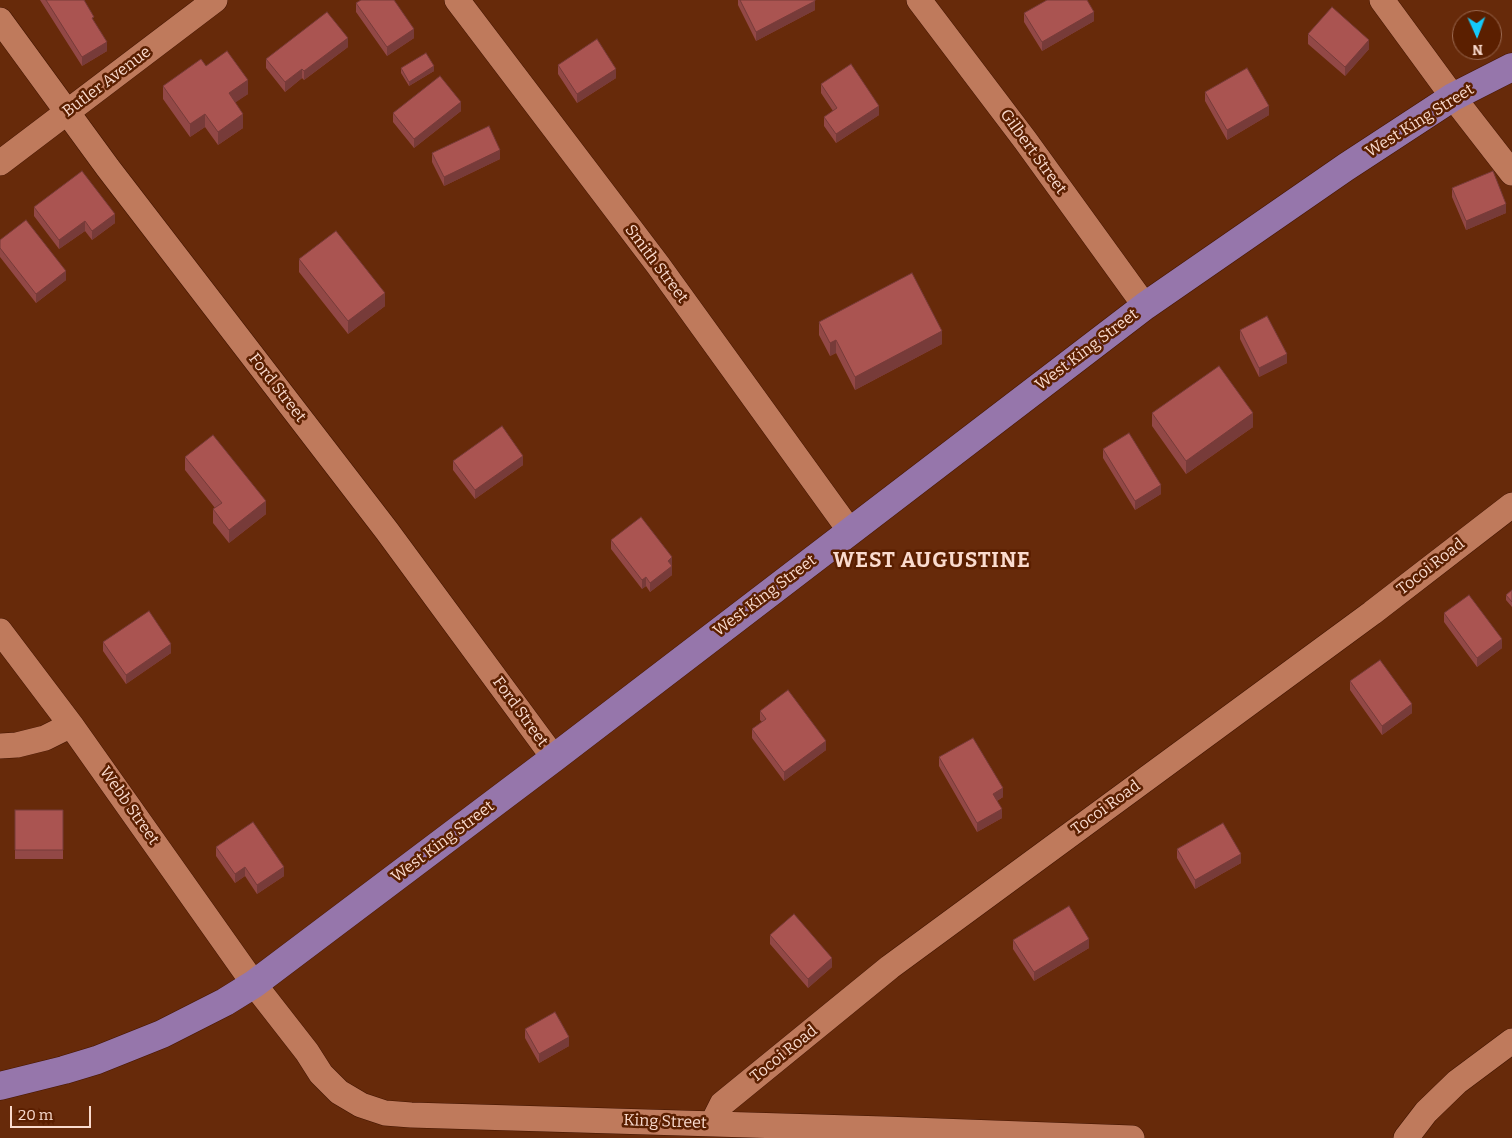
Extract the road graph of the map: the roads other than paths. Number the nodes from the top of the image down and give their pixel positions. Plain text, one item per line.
1 (215, 0) edge
2 (457, 0) edge
3 (919, 0) edge
4 (1382, 0) edge
5 (0, 20) edge
6 (1512, 67) edge
7 (1453, 97) junction
8 (67, 112) junction
9 (0, 163) edge
10 (1512, 173) edge
11 (1145, 306) junction
12 (1512, 505) edge
13 (850, 531) junction
14 (0, 631) edge
15 (71, 725) junction
16 (0, 746) edge
17 (554, 758) junction
18 (254, 984) junction
19 (1512, 1041) edge
20 (0, 1086) edge
21 (712, 1124) junction
22 (884, 1133) edge
23 (1132, 1138) edge
24 (1406, 1138) edge

1 - 8 street, Butler Avenue
2 - 13 street, Smith Street
3 - 11 street, Gilbert Street
4 - 7 street
5 - 8 street, Ford Street
6 - 7 main road, West King Street
7 - 10 street
7 - 11 main road, West King Street
8 - 9 street, Butler Avenue
8 - 17 street, Ford Street
11 - 13 main road, West King Street
12 - 21 street, Tocoi Road
13 - 17 main road, West King Street
14 - 15 street, Webb Street
15 - 16 street
15 - 18 street, Webb Street
17 - 18 main road, West King Street
18 - 20 main road, West King Street
18 - 21 street, King Street
19 - 24 street
21 - 22 street, King Street
22 - 23 street, King Street

